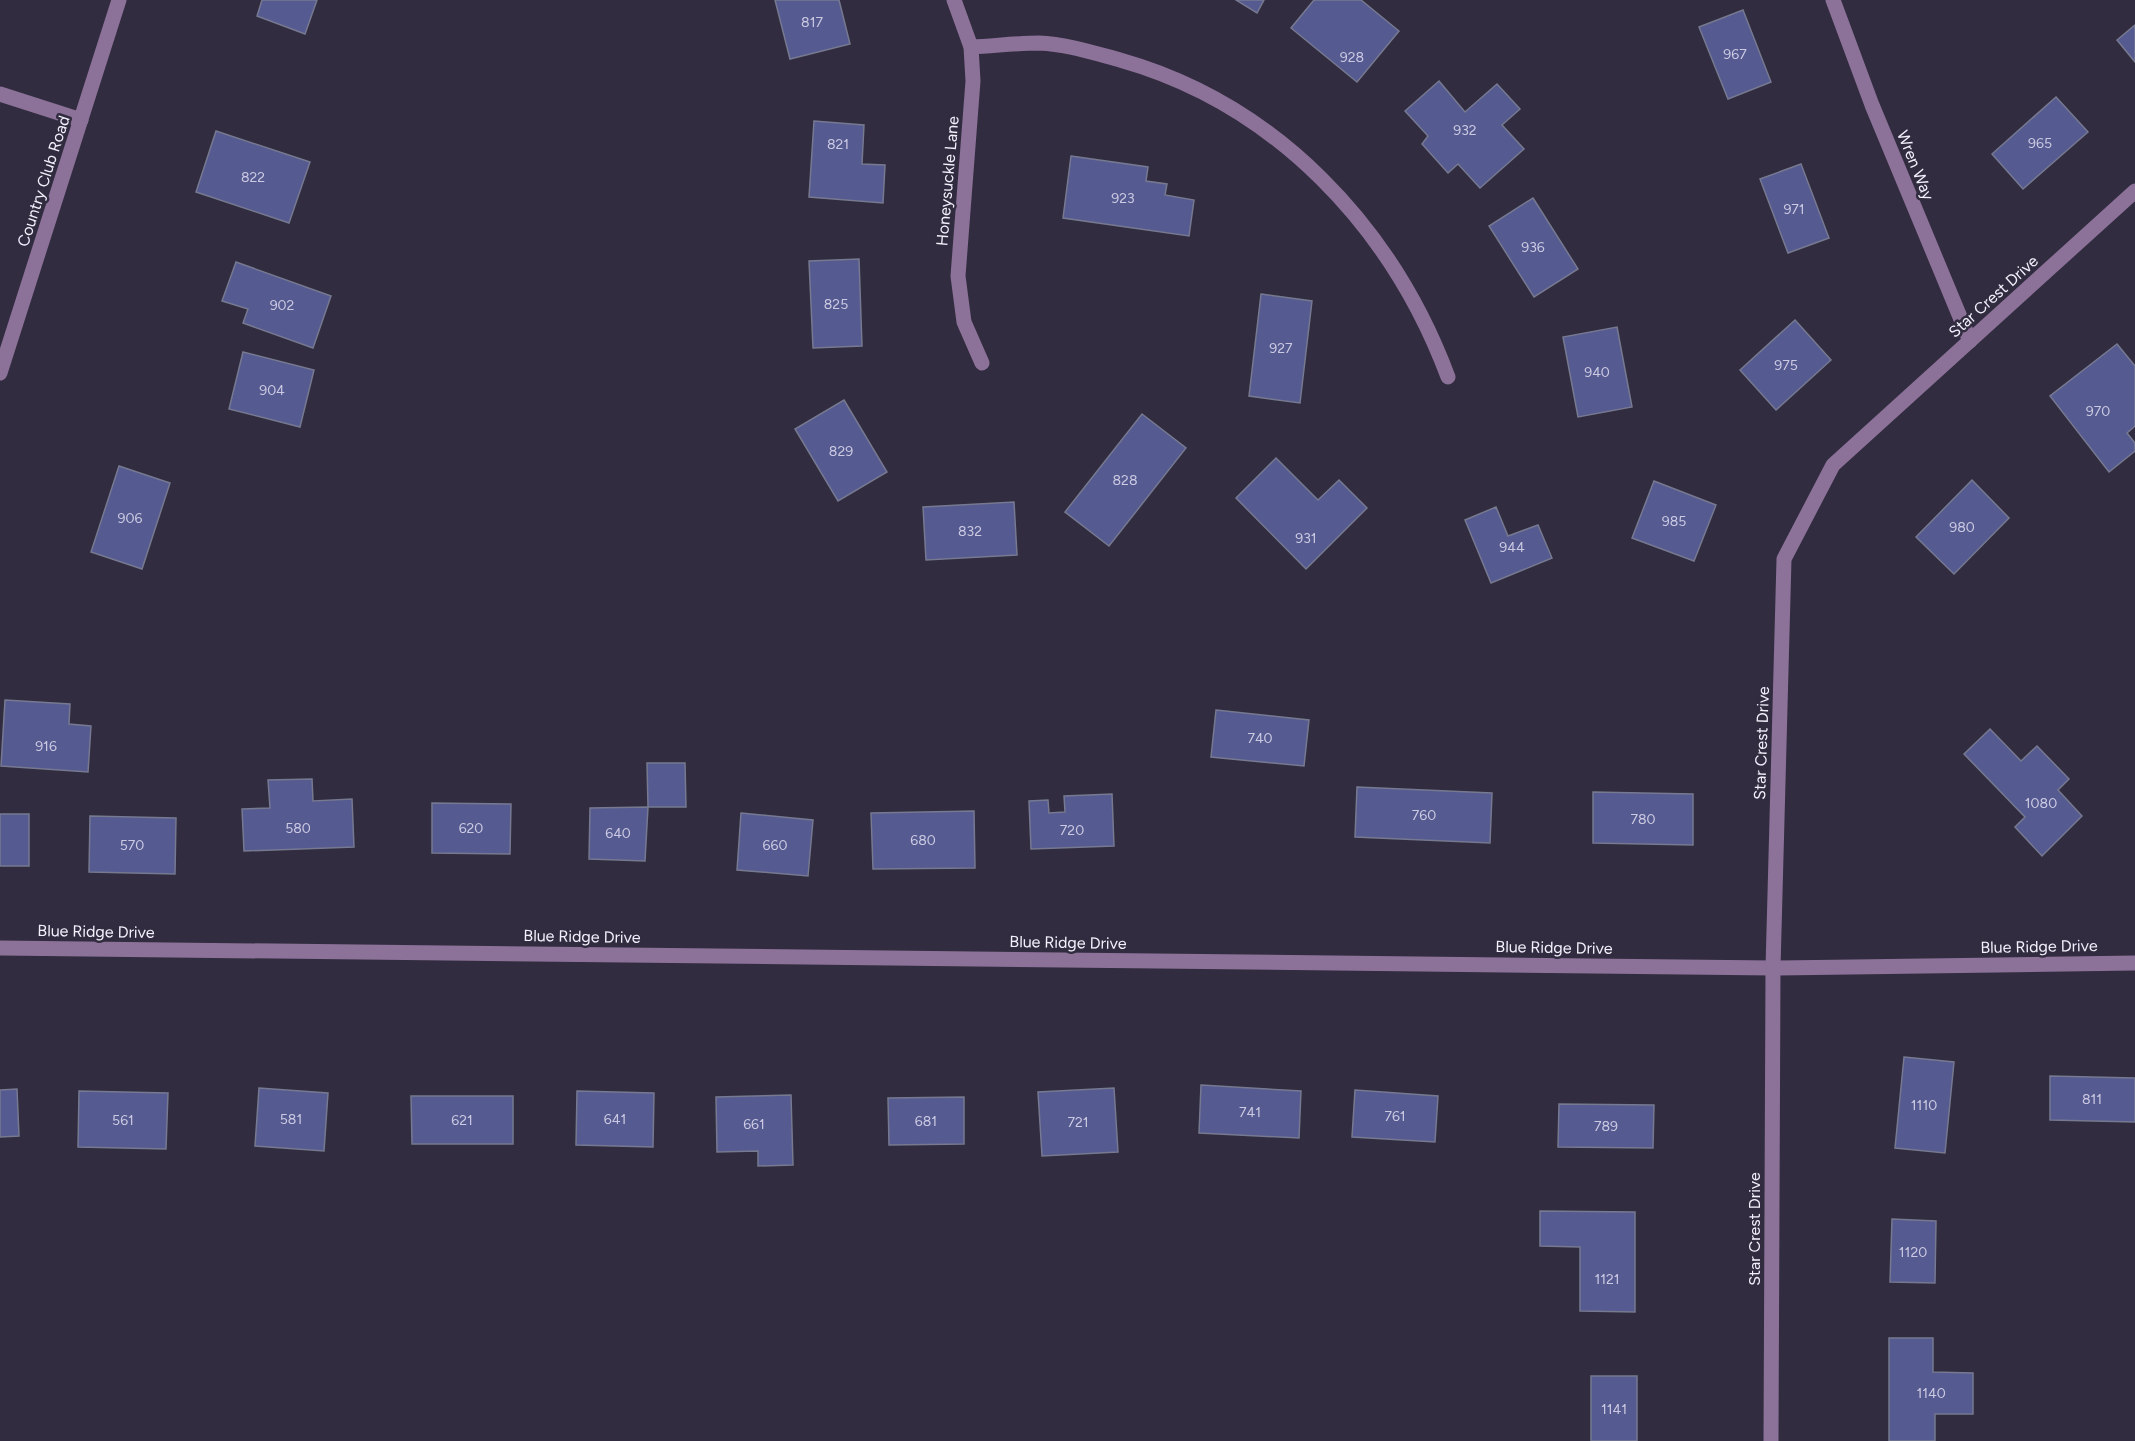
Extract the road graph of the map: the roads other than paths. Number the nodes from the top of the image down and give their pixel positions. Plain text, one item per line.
1 (119, 0) edge
2 (954, 0) edge
3 (1833, 0) edge
4 (971, 47) junction
5 (0, 94) edge
6 (81, 120) junction
7 (2135, 191) edge
8 (1970, 341) junction
9 (982, 363) dead end
10 (0, 373) edge
11 (1448, 377) dead end
12 (0, 948) edge
13 (2135, 963) edge
14 (1773, 968) junction
15 (1771, 1441) edge

1 - 6 street, Country Club Road
2 - 4 street, Honeysuckle Lane
3 - 8 street, Wren Way
4 - 9 street, Honeysuckle Lane
4 - 11 street
5 - 6 street
6 - 10 street, Country Club Road
7 - 8 street, Star Crest Drive
8 - 14 street, Star Crest Drive
12 - 14 street, Blue Ridge Drive
13 - 14 street, Blue Ridge Drive
14 - 15 street, Star Crest Drive

